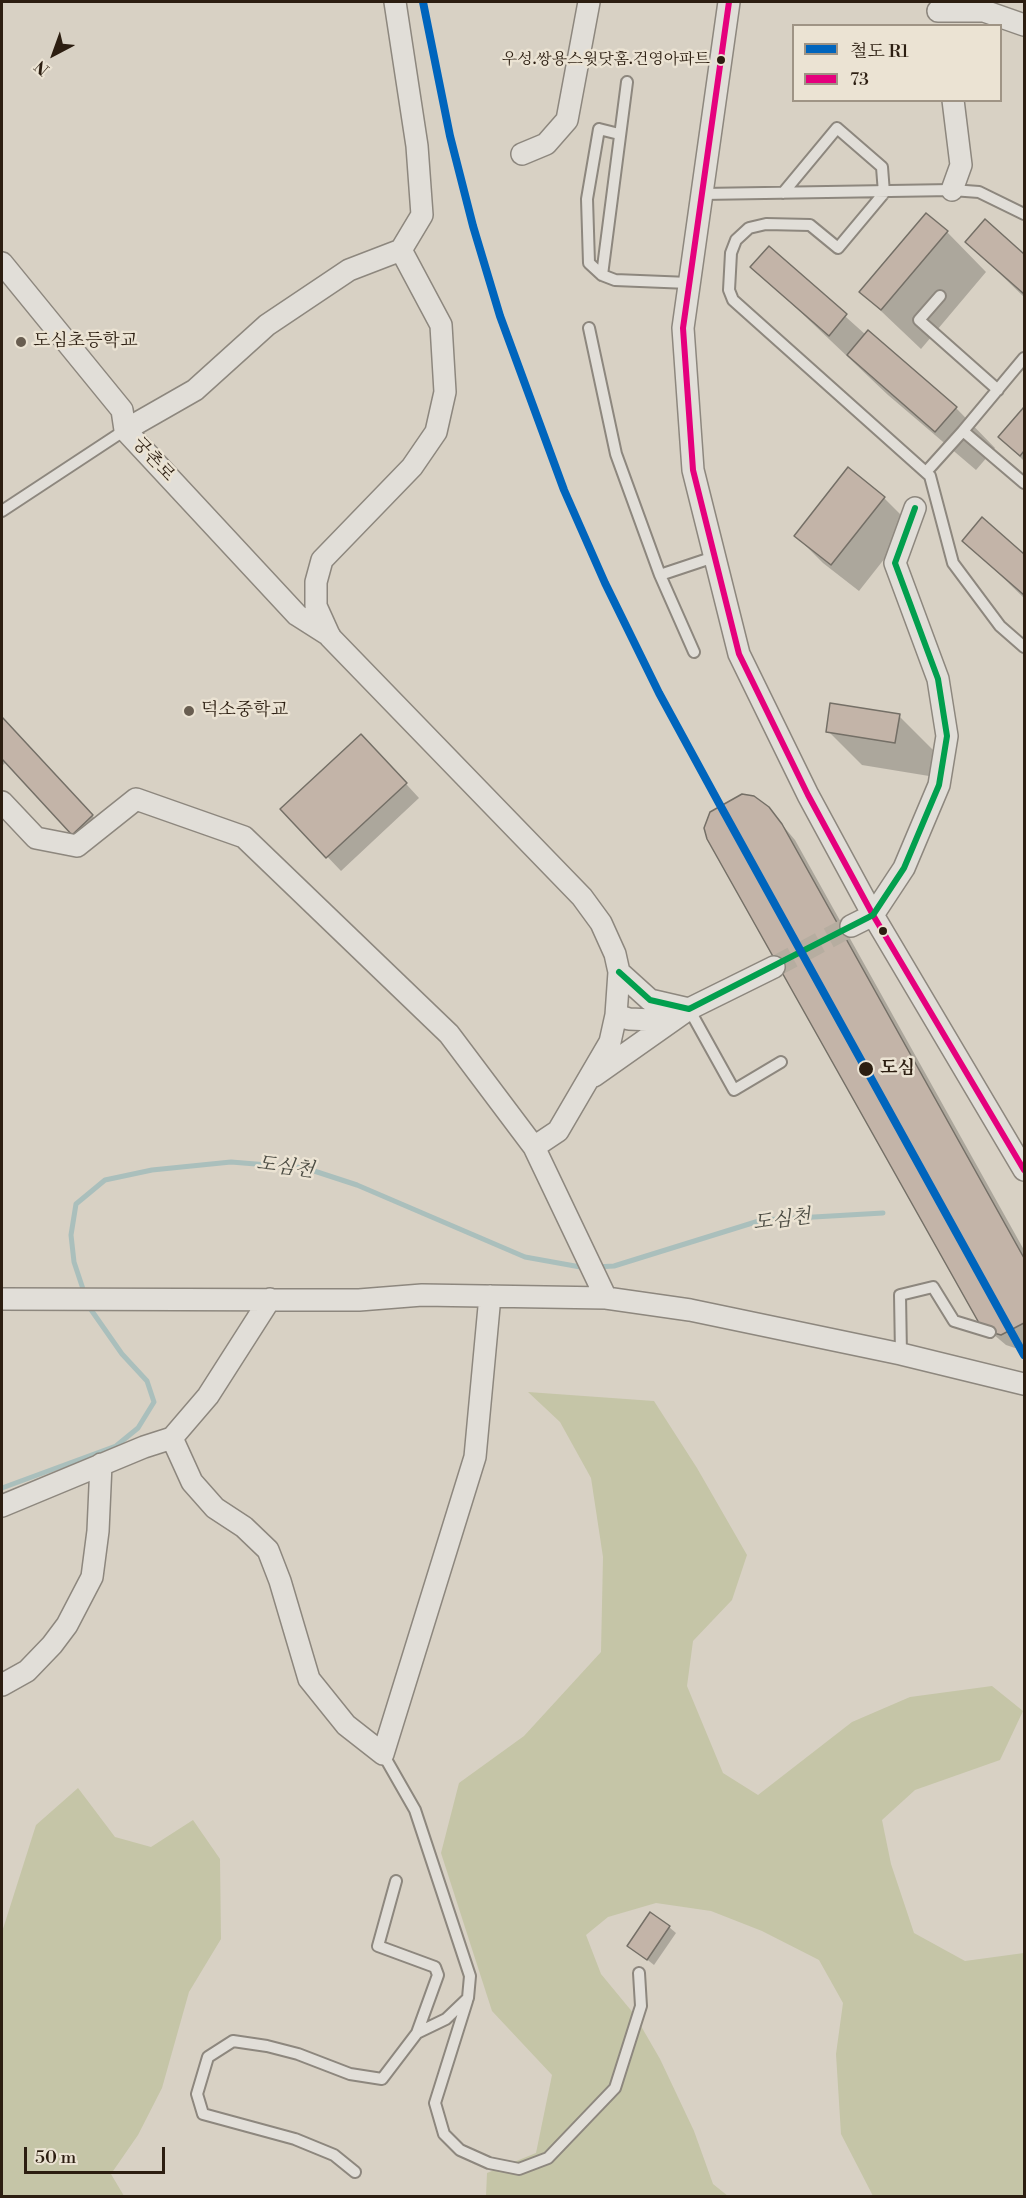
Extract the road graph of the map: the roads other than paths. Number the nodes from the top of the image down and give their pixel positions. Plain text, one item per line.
1 (395, 2) edge
2 (590, 2) edge
3 (729, 2) edge
4 (938, 13) edge
5 (1024, 25) edge
6 (627, 81) dead end
7 (953, 102) edge
8 (620, 134) junction
9 (522, 154) dead end
10 (952, 190) junction
11 (783, 193) junction
12 (884, 193) junction
13 (702, 194) junction
14 (1024, 213) edge
15 (401, 250) junction
16 (2, 263) edge
17 (602, 275) junction
18 (689, 284) junction
19 (940, 296) dead end
20 (588, 328) dead end
21 (1024, 358) edge
22 (998, 390) junction
23 (125, 430) junction
24 (963, 432) junction
25 (926, 472) junction
26 (1024, 483) edge
27 (915, 508) dead end
28 (2, 511) edge
29 (714, 557) junction
30 (660, 575) junction
31 (330, 637) junction
32 (1024, 647) edge
33 (694, 652) dead end
34 (2, 802) edge
35 (873, 915) junction
36 (851, 926) tunnel mouth
37 (774, 967) tunnel mouth
38 (619, 972) junction
39 (689, 1009) junction
40 (616, 1015) junction
41 (781, 1062) dead end
42 (590, 1080) junction
43 (534, 1147) junction
44 (1024, 1170) edge
45 (490, 1296) junction
46 (606, 1298) junction
47 (2, 1299) edge
48 (270, 1299) junction
49 (990, 1332) dead end
50 (900, 1354) junction
51 (1022, 1387) edge
52 (172, 1438) junction
53 (102, 1464) junction
54 (2, 1506) edge
55 (2, 1685) edge
56 (383, 1754) junction
57 (396, 1881) dead end
58 (639, 1973) dead end
59 (468, 1998) junction
60 (417, 2033) junction
61 (355, 2172) dead end

1 - 15 street
2 - 9 street
3 - 13 street
4 - 5 street
6 - 8 lane
7 - 10 street
8 - 17 lane
8 - 17 lane
10 - 12 lane
10 - 14 lane
11 - 12 lane
11 - 12 lane
11 - 13 lane
12 - 25 lane
13 - 18 street
15 - 23 street
15 - 31 street
16 - 23 street, 궁촌로
17 - 18 lane
18 - 29 street
19 - 22 lane
20 - 30 lane
21 - 22 lane
22 - 24 lane
23 - 28 lane
23 - 31 street, 궁촌로
24 - 25 lane
24 - 26 lane
25 - 32 lane
27 - 35 street
29 - 30 lane
29 - 35 street
30 - 33 lane
31 - 38 street
34 - 43 street
35 - 36 street
35 - 44 street
37 - 39 street
38 - 39 street
38 - 40 street
39 - 40 street
39 - 41 lane
39 - 42 street
40 - 42 street
42 - 43 street
43 - 46 street
45 - 46 street
45 - 48 street
45 - 56 street
46 - 50 street
47 - 48 street
48 - 52 street
49 - 50 lane
50 - 51 street
52 - 53 street
52 - 56 street
53 - 54 street
53 - 55 street
56 - 59 lane
57 - 60 lane
58 - 59 lane
59 - 60 lane
60 - 61 lane

